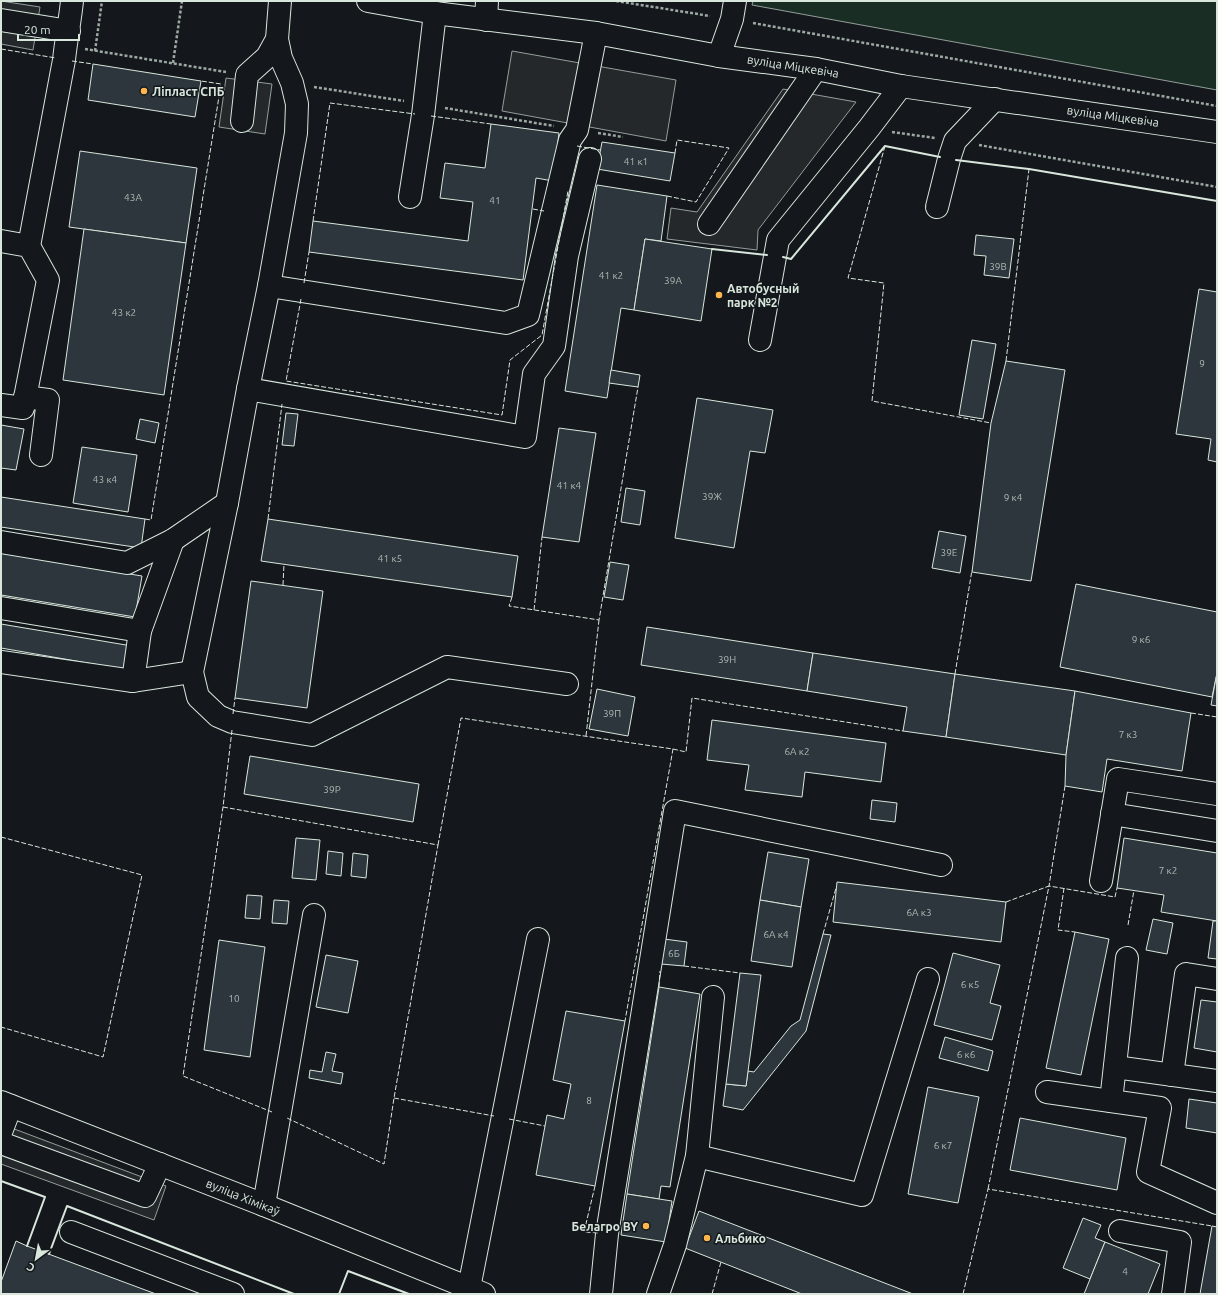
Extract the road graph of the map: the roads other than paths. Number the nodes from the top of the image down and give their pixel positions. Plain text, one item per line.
1 (72, 1) edge
2 (280, 1) edge
3 (368, 1) edge
4 (486, 10) edge
5 (733, 10) edge
6 (435, 13) junction
7 (1, 20) edge
8 (596, 33) junction
9 (67, 38) junction
10 (277, 39) junction
11 (719, 56) junction
12 (816, 69) junction
13 (901, 86) junction
14 (994, 99) junction
15 (242, 121) dead end
16 (1217, 132) edge
17 (590, 159) dead end
18 (410, 197) dead end
19 (937, 207) dead end
20 (709, 224) dead end
21 (1, 241) edge
22 (29, 246) junction
23 (269, 286) junction
24 (760, 340) dead end
25 (248, 389) junction
26 (25, 397) junction
27 (1, 405) edge
28 (41, 455) dead end
29 (227, 503) junction
30 (173, 540) junction
31 (1, 542) edge
32 (1, 608) edge
33 (140, 631) junction
34 (1, 662) edge
35 (192, 672) junction
36 (133, 681) junction
37 (567, 684) dead end
38 (1217, 794) edge
39 (1112, 814) junction
40 (1217, 831) edge
41 (941, 865) dead end
42 (1101, 881) dead end
43 (314, 915) dead end
44 (538, 938) dead end
45 (1127, 958) dead end
46 (928, 979) dead end
47 (1217, 979) edge
48 (713, 997) dead end
49 (1115, 1067) junction
50 (1172, 1075) junction
51 (1217, 1080) edge
52 (1047, 1092) dead end
53 (1111, 1101) junction
54 (6, 1104) edge
55 (1, 1132) edge
56 (1, 1143) edge
57 (697, 1156) junction
58 (160, 1164) junction
59 (1217, 1203) edge
60 (264, 1205) junction
61 (1120, 1231) dead end
62 (71, 1232) dead end
63 (476, 1291) edge
64 (233, 1294) edge
65 (601, 1294) edge
66 (658, 1294) edge
67 (1173, 1294) edge

1 - 9 street
2 - 10 street
3 - 6 street, вуліца Міцкевіча
4 - 6 street, вуліца Міцкевіча
4 - 8 street, вуліца Міцкевіча
5 - 11 street
6 - 18 street
7 - 9 street
8 - 11 street, вуліца Міцкевіча
8 - 23 street
9 - 22 street
10 - 15 street
10 - 23 street
11 - 12 street, вуліца Міцкевіча
12 - 13 street, вуліца Міцкевіча
12 - 20 street
13 - 14 street, вуліца Міцкевіча
13 - 24 street
14 - 16 street, вуліца Міцкевіча
14 - 19 street
17 - 25 street
21 - 22 street
22 - 26 street
23 - 25 street
25 - 29 street
26 - 27 street
26 - 28 street
29 - 30 street
29 - 35 street
30 - 31 street
30 - 33 street
32 - 33 street
33 - 36 street
34 - 36 street
35 - 36 street
35 - 37 street
38 - 39 street
39 - 40 street
39 - 42 street
41 - 65 street
43 - 60 street
44 - 63 street
45 - 49 street
46 - 57 street
47 - 50 street
48 - 57 street
49 - 50 street
49 - 53 street
50 - 51 street
52 - 53 street
53 - 59 street
54 - 55 street
54 - 58 street, вуліца Хімікаў
56 - 58 street
57 - 66 street
58 - 60 street, вуліца Хімікаў
60 - 63 street, вуліца Хімікаў
61 - 67 street
62 - 64 street

